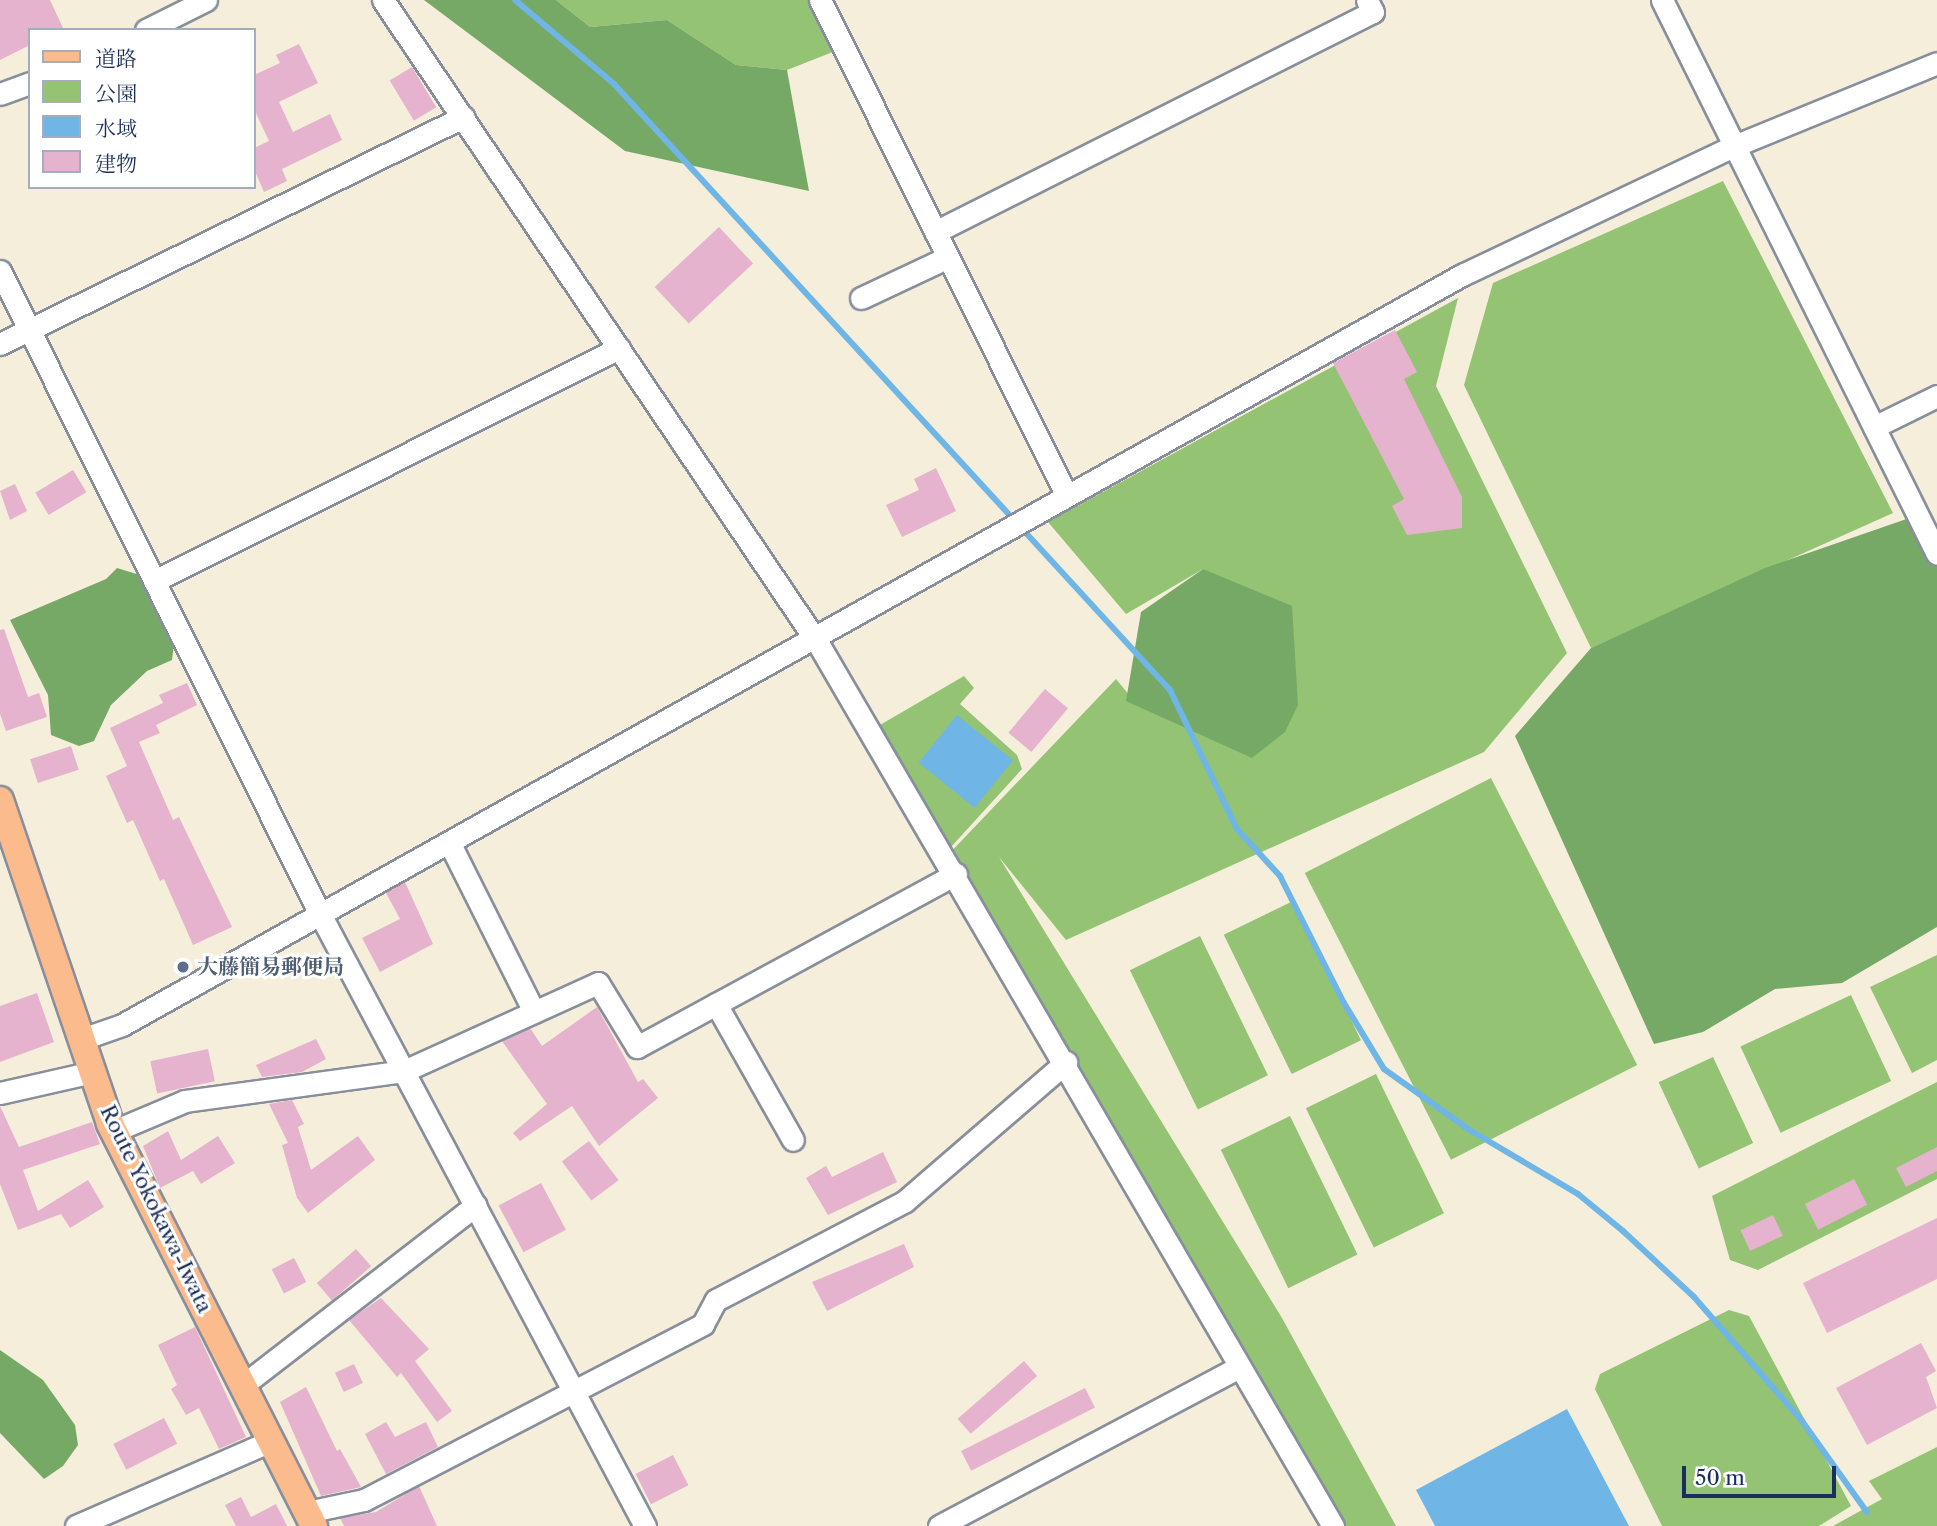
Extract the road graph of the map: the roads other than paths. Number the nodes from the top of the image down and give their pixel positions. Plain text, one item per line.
1 (206, 0) edge
2 (383, 0) edge
3 (820, 0) edge
4 (1367, 0) edge
5 (1662, 0) edge
6 (150, 28) edge
7 (1937, 62) edge
8 (28, 84) edge
9 (0, 94) edge
10 (463, 117) junction
11 (1734, 146) junction
12 (935, 232) junction
13 (948, 257) junction
14 (0, 271) edge
15 (861, 298) dead end
16 (29, 330) junction
17 (0, 344) edge
18 (619, 348) junction
19 (1937, 396) edge
20 (1874, 427) junction
21 (1067, 496) junction
22 (1937, 554) edge
23 (154, 581) junction
24 (814, 638) junction
25 (0, 800) edge
26 (449, 842) junction
27 (956, 874) junction
28 (320, 914) junction
29 (716, 1004) junction
30 (534, 1012) junction
31 (82, 1039) junction
32 (1066, 1062) junction
33 (404, 1070) junction
34 (93, 1072) junction
35 (0, 1093) edge
36 (114, 1131) junction
37 (793, 1140) dead end
38 (476, 1205) junction
39 (1239, 1367) junction
40 (243, 1385) junction
41 (575, 1392) junction
42 (271, 1441) junction
43 (310, 1519) edge
44 (76, 1526) edge
45 (645, 1526) edge
46 (939, 1526) edge
47 (1333, 1526) edge

1 - 6 street
2 - 10 street
3 - 12 street
4 - 12 street
5 - 11 street
7 - 11 street
8 - 9 street
10 - 16 street
10 - 18 street
11 - 20 street
11 - 21 street
12 - 13 street
13 - 15 street
13 - 21 street
14 - 16 street
16 - 17 street
16 - 23 street
18 - 23 street
18 - 24 street
19 - 20 street
20 - 22 street
21 - 24 street
23 - 28 street
24 - 26 street
24 - 27 street
25 - 31 main road, Route Yokokawa-Iwata
26 - 28 street
26 - 30 street
27 - 29 street
27 - 32 street
28 - 31 street
28 - 33 street
29 - 30 street
29 - 37 street
30 - 33 street
31 - 34 main road, Route Yokokawa-Iwata
32 - 39 street
32 - 41 street
33 - 36 street
33 - 38 street
34 - 35 street
34 - 36 main road, Route Yokokawa-Iwata
36 - 40 main road, Route Yokokawa-Iwata
38 - 40 street
38 - 41 street
39 - 46 street
39 - 47 street
40 - 42 main road, Route Yokokawa-Iwata
41 - 43 street
41 - 45 street
42 - 43 main road, Route Yokokawa-Iwata
42 - 44 street

